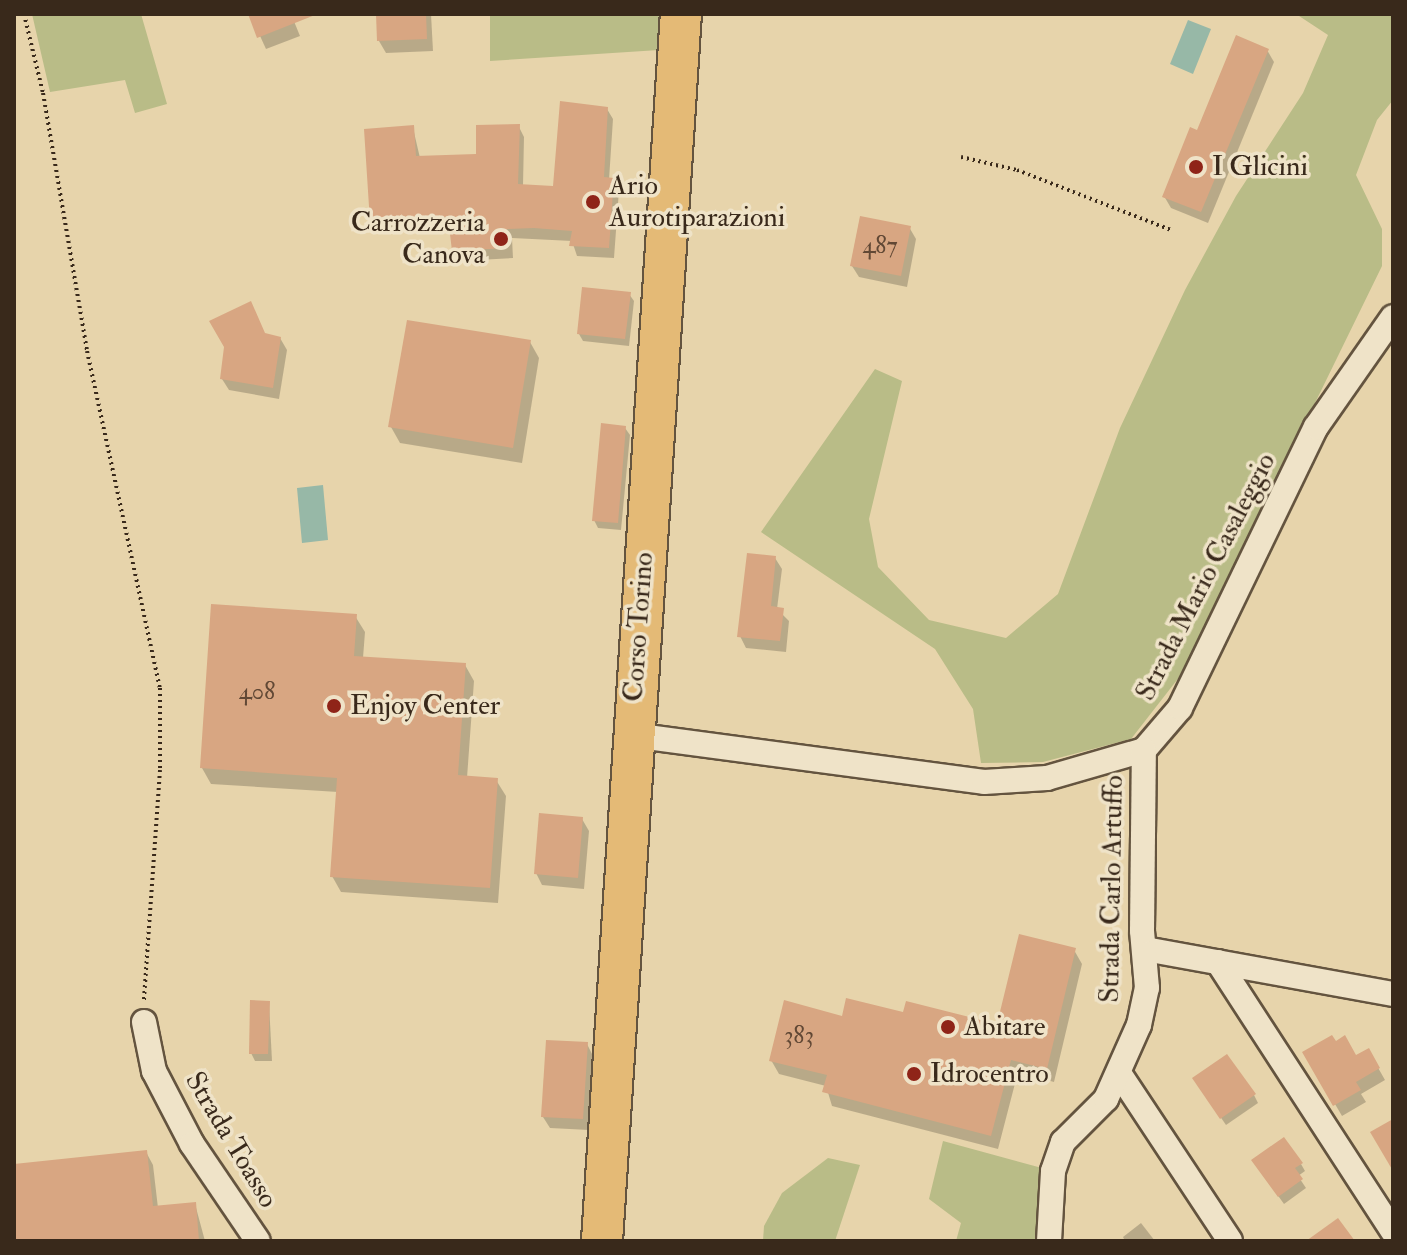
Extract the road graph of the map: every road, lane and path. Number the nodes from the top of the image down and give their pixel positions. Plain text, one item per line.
1 (24, 14) edge
2 (681, 14) edge
3 (961, 157) dead end
4 (1171, 230) dead end
5 (1393, 317) edge
6 (632, 735) junction
7 (1144, 750) junction
8 (1145, 949) junction
9 (1218, 962) junction
10 (1393, 994) edge
11 (144, 1022) joint
12 (1119, 1073) junction
13 (1393, 1231) edge
14 (258, 1241) edge
15 (602, 1241) edge
16 (1049, 1241) edge
17 (1230, 1241) edge

1 - 11 path
2 - 6 main road, Corso Torino
3 - 4 path
5 - 7 street, Strada Mario Casaleggio
6 - 7 street
6 - 15 main road, Corso Torino
7 - 8 street, Strada Carlo Artuffo
8 - 9 street
8 - 12 street, Strada Carlo Artuffo
9 - 10 street
9 - 13 street
11 - 14 street, Strada Toasso
12 - 16 street, Strada Carlo Artuffo
12 - 17 street

